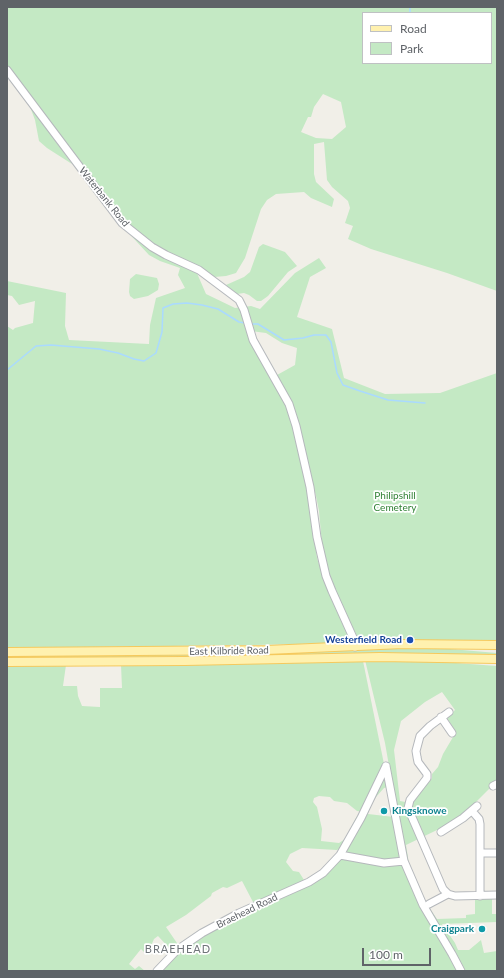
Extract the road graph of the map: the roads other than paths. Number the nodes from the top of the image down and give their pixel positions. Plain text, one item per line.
1 (7, 70) edge
2 (452, 645) junction
3 (497, 645) edge
4 (355, 647) junction
5 (497, 650) edge
6 (7, 652) edge
7 (435, 659) junction
8 (497, 659) edge
9 (7, 662) edge
10 (497, 665) edge
11 (449, 712) dead end
12 (441, 718) junction
13 (452, 733) dead end
14 (441, 832) dead end
15 (480, 853) junction
16 (497, 853) edge
17 (340, 856) junction
18 (404, 861) junction
19 (448, 894) junction
20 (497, 895) edge
21 (480, 896) junction
22 (429, 904) dead end
23 (157, 971) edge
24 (461, 971) edge

1 - 4 street, Waterbank Road
2 - 3 main road, East Kilbride Road
2 - 4 main road, East Kilbride Road
2 - 5 main road, East Kilbride Road
4 - 6 main road, East Kilbride Road
7 - 8 main road, East Kilbride Road
7 - 9 main road, East Kilbride Road
7 - 10 main road, East Kilbride Road
11 - 12 street
12 - 13 street
12 - 19 street
14 - 15 street
15 - 16 street
15 - 21 street
17 - 18 street
17 - 18 street, Braehead Road
17 - 23 street, Braehead Road
18 - 24 street
19 - 21 street
19 - 22 street
20 - 21 street

